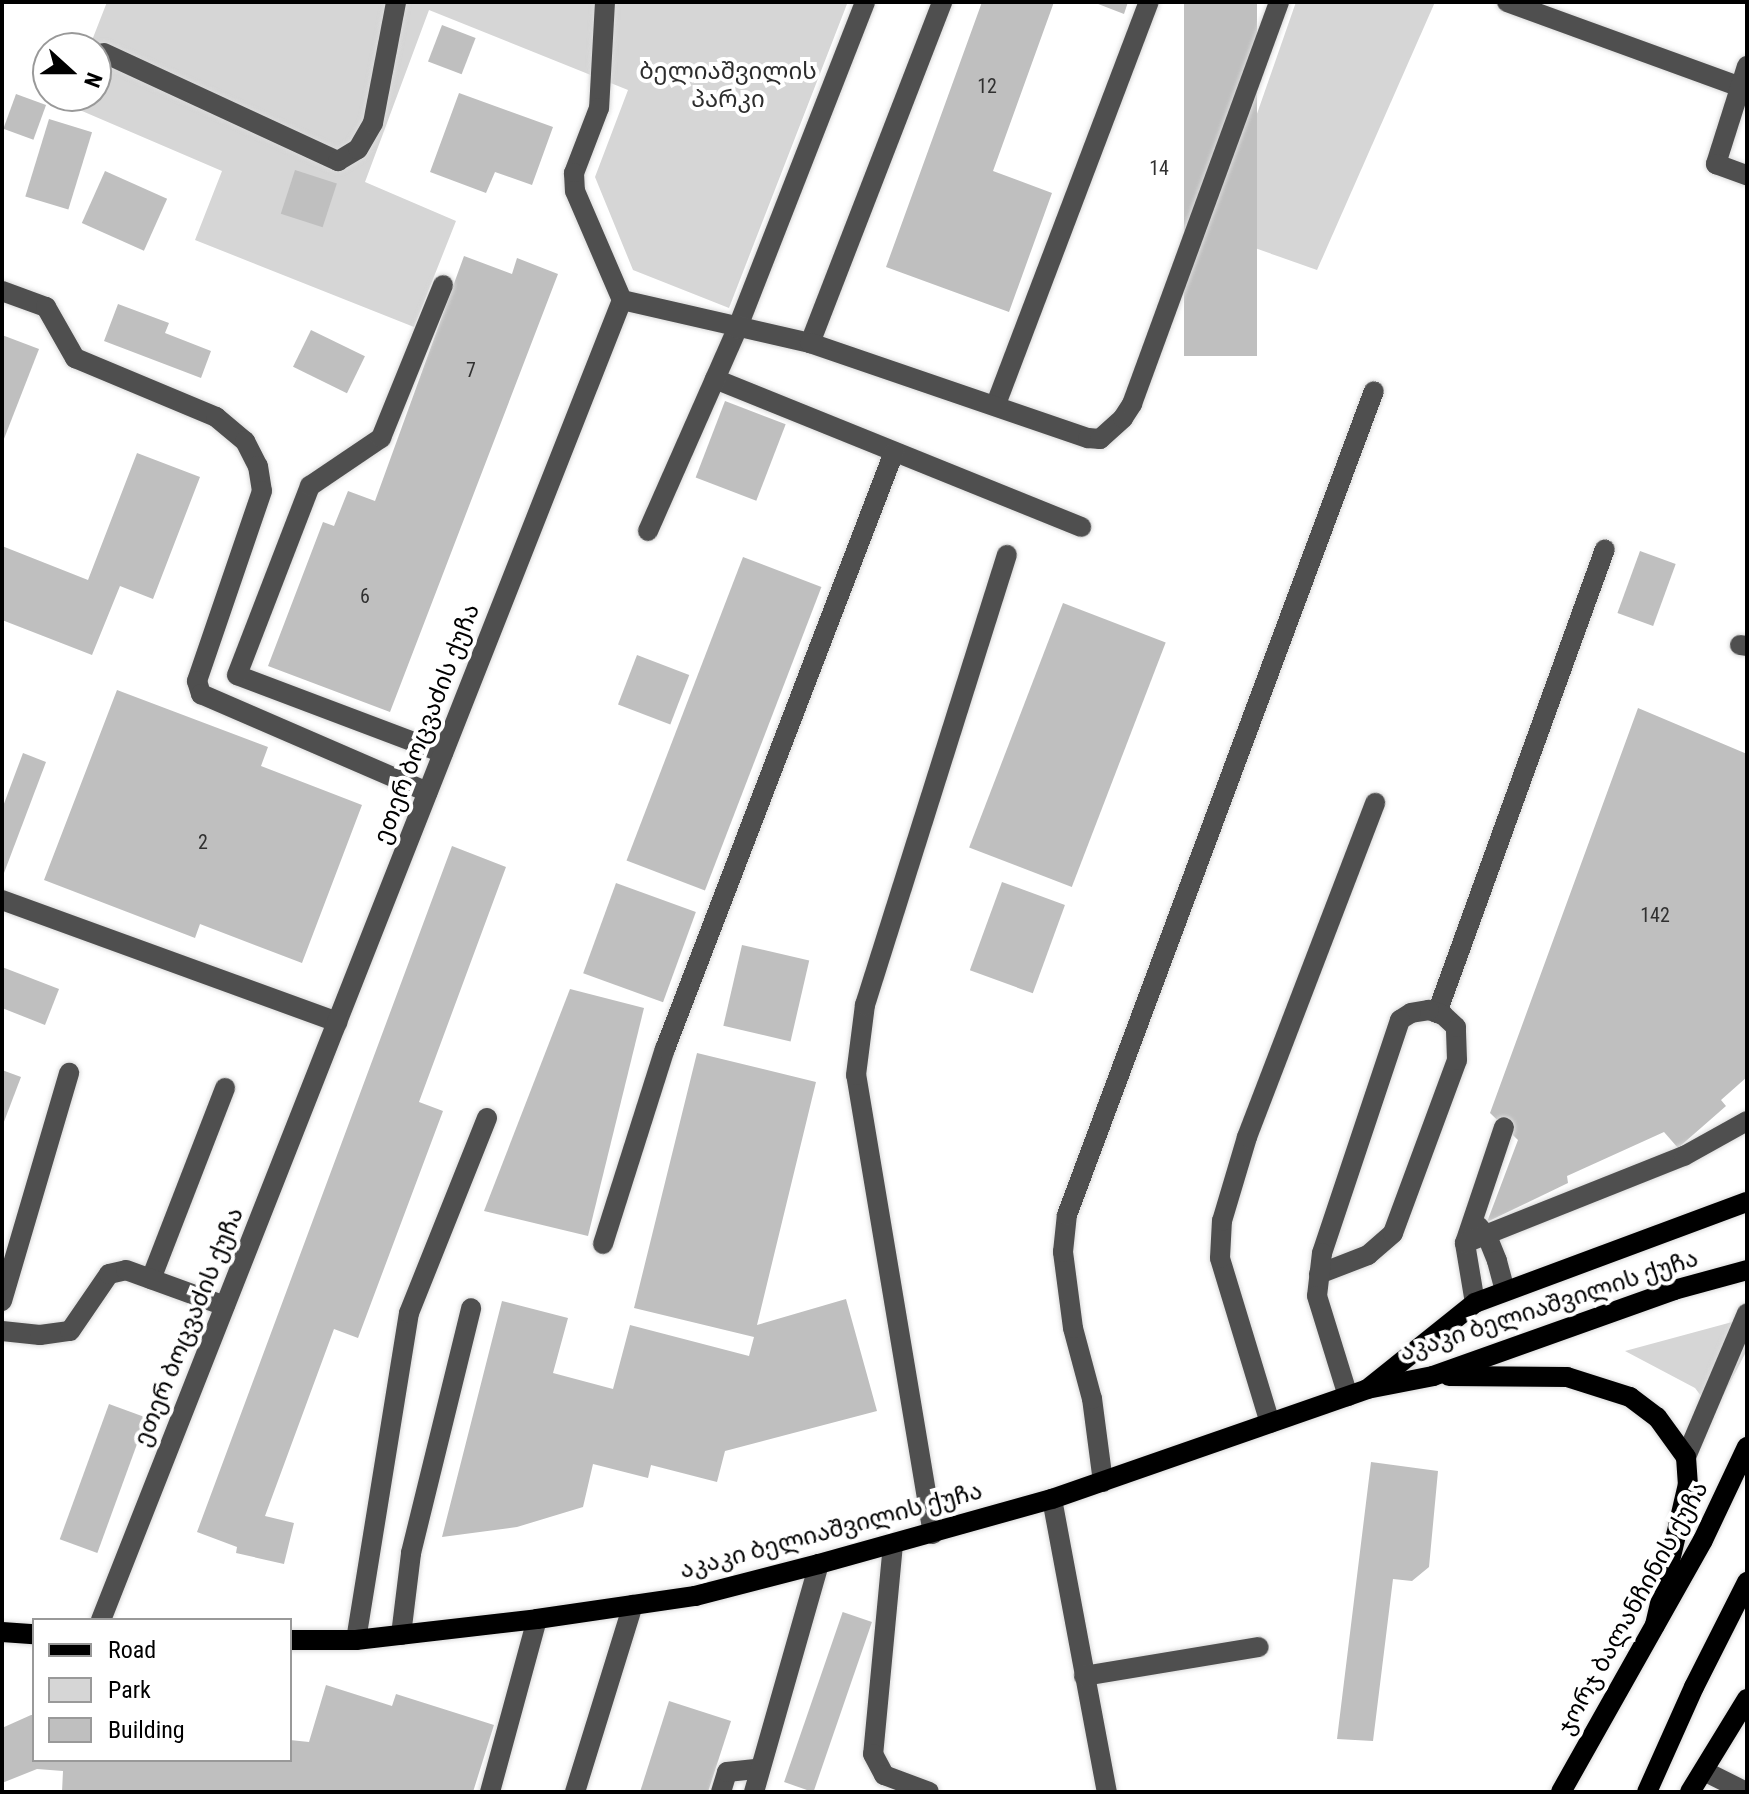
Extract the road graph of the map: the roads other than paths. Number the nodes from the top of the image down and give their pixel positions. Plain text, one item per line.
1 (396, 2) edge
2 (605, 2) edge
3 (865, 2) edge
4 (942, 2) edge
5 (1149, 2) edge
6 (1279, 2) edge
7 (1507, 2) edge
8 (112, 57) edge
9 (1747, 66) edge
10 (1740, 87) junction
11 (1747, 175) edge
12 (443, 285) dead end
13 (2, 291) edge
14 (622, 300) junction
15 (737, 329) junction
16 (810, 343) junction
17 (715, 379) junction
18 (1374, 391) dead end
19 (996, 404) junction
20 (894, 452) junction
21 (1081, 527) dead end
22 (648, 531) dead end
23 (1605, 550) dead end
24 (1007, 555) dead end
25 (443, 753) junction
26 (428, 792) junction
27 (1375, 803) dead end
28 (2, 900) edge
29 (1437, 1013) junction
30 (337, 1022) junction
31 (69, 1073) dead end
32 (225, 1088) dead end
33 (487, 1118) dead end
34 (1747, 1121) edge
35 (1504, 1127) dead end
36 (1747, 1202) edge
37 (1473, 1219) junction
38 (1487, 1236) junction
39 (1465, 1243) junction
40 (603, 1244) dead end
41 (1747, 1270) edge
42 (1319, 1274) junction
43 (151, 1279) junction
44 (1505, 1291) junction
45 (2, 1301) edge
46 (1475, 1303) junction
47 (225, 1306) junction
48 (471, 1308) dead end
49 (1747, 1313) edge
50 (2, 1331) edge
51 (1433, 1376) junction
52 (1357, 1392) junction
53 (1270, 1423) junction
54 (1747, 1447) edge
55 (1686, 1457) junction
56 (1103, 1482) junction
57 (1052, 1499) junction
58 (933, 1534) junction
59 (893, 1544) junction
60 (819, 1564) junction
61 (1747, 1582) edge
62 (633, 1605) junction
63 (102, 1618) edge
64 (537, 1619) junction
65 (1655, 1625) junction
66 (2, 1632) edge
67 (32, 1634) edge
68 (401, 1635) junction
69 (292, 1640) edge
70 (356, 1640) junction
71 (1259, 1647) dead end
72 (1084, 1676) junction
73 (1747, 1699) edge
74 (758, 1769) junction
75 (1704, 1771) junction
76 (490, 1792) edge
77 (575, 1792) edge
78 (721, 1792) edge
79 (754, 1792) edge
80 (929, 1792) edge
81 (1107, 1792) edge
82 (1561, 1792) edge
83 (1647, 1792) edge
84 (1690, 1792) edge
85 (1746, 1792) edge

1 - 8 street
2 - 14 street
3 - 15 street
4 - 16 street
5 - 19 street
6 - 19 street
7 - 10 street
9 - 10 street
10 - 11 street
12 - 25 street
13 - 26 street
14 - 15 street
14 - 25 street, ეთერ ბოცვაძის ქუჩა
15 - 16 street
15 - 17 street
16 - 19 street
17 - 20 street
17 - 22 street
18 - 56 street
20 - 21 street
20 - 40 street
23 - 29 street
24 - 58 street
25 - 26 street, ეთერ ბოცვაძის ქუჩა
26 - 30 street, ეთერ ბოცვაძის ქუჩა
27 - 53 street
28 - 30 street
29 - 42 street
29 - 42 street
30 - 47 street, ეთერ ბოცვაძის ქუჩა
31 - 45 street
32 - 43 street
33 - 70 street
34 - 38 street
35 - 37 street
36 - 44 main road, აკაკი ბელიაშვილის ქუჩა
37 - 38 street
37 - 39 street
38 - 39 street
38 - 44 street
39 - 46 street
41 - 51 main road, აკაკი ბელიაშვილის ქუჩა
42 - 52 street
43 - 47 street
43 - 50 street
44 - 46 main road, აკაკი ბელიაშვილის ქუჩა
46 - 52 main road, აკაკი ბელიაშვილის ქუჩა
47 - 63 street, ეთერ ბოცვაძის ქუჩა
48 - 68 street
49 - 55 street
51 - 52 main road, აკაკი ბელიაშვილის ქუჩა
51 - 55 main road
52 - 53 main road, აკაკი ბელიაშვილის ქუჩა
53 - 56 main road, აკაკი ბელიაშვილის ქუჩა
54 - 65 main road, ჯორჯ ბალანჩინის ქუჩა
55 - 65 main road
56 - 57 main road, აკაკი ბელიაშვილის ქუჩა
57 - 58 main road, აკაკი ბელიაშვილის ქუჩა
57 - 72 street
58 - 59 main road, აკაკი ბელიაშვილის ქუჩა
59 - 60 main road, აკაკი ბელიაშვილის ქუჩა
59 - 80 street
60 - 62 main road, აკაკი ბელიაშვილის ქუჩა
60 - 74 street
61 - 83 main road
62 - 64 main road, აკაკი ბელიაშვილის ქუჩა
62 - 77 street
64 - 68 main road, აკაკი ბელიაშვილის ქუჩა
64 - 76 street
65 - 82 main road, ჯორჯ ბალანჩინის ქუჩა
66 - 67 main road
68 - 70 main road, აკაკი ბელიაშვილის ქუჩა
69 - 70 main road, აკაკი ბელიაშვილის ქუჩა
71 - 72 street
72 - 81 street
73 - 75 main road
74 - 78 street
74 - 79 street
75 - 84 main road
75 - 85 street

